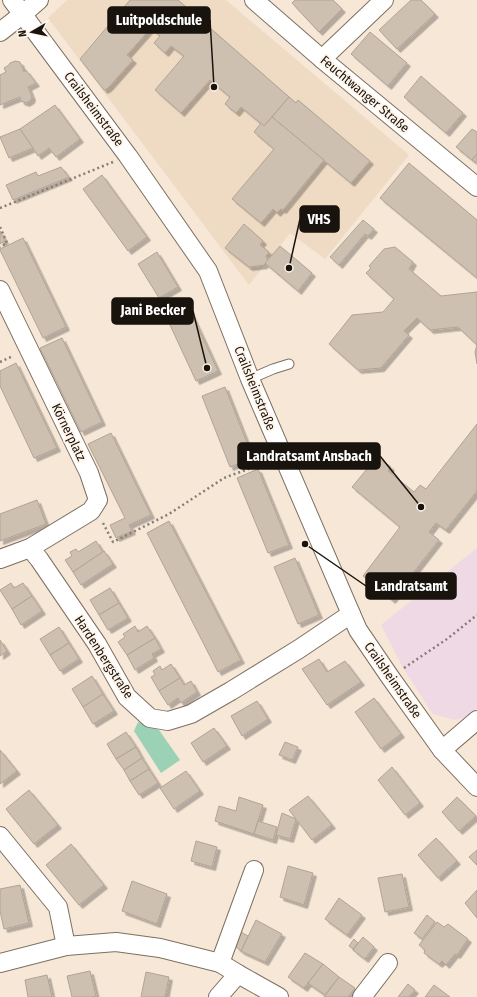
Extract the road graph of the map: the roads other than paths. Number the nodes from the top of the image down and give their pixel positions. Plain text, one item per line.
1 (12, 0) edge
2 (39, 0) edge
3 (254, 0) edge
4 (384, 0) edge
5 (23, 14) junction
6 (0, 32) edge
7 (322, 59) junction
8 (477, 187) edge
9 (0, 290) edge
10 (289, 364) dead end
11 (250, 378) junction
12 (30, 548) junction
13 (0, 559) edge
14 (351, 614) junction
15 (477, 720) edge
16 (442, 750) junction
17 (477, 787) edge
18 (0, 836) edge
19 (254, 870) dead end
20 (66, 946) junction
21 (388, 962) dead end
22 (0, 963) edge
23 (220, 963) junction
24 (238, 974) junction
25 (218, 997) edge
26 (279, 997) edge
27 (362, 997) edge

1 - 5 street, Crailsheimstraße
2 - 5 street
3 - 7 street, Feuchtwanger Straße
4 - 7 street
5 - 6 street
5 - 11 street, Crailsheimstraße
7 - 8 street, Feuchtwanger Straße
9 - 12 street, Körnerplatz
10 - 11 lane
11 - 14 street, Crailsheimstraße
12 - 13 street
12 - 14 street, Hardenbergstraße
14 - 16 street, Crailsheimstraße
15 - 16 street
16 - 17 street, Crailsheimstraße
18 - 20 street
19 - 23 street
20 - 22 street
20 - 23 street
21 - 27 street
23 - 24 street
24 - 25 street
24 - 26 street

